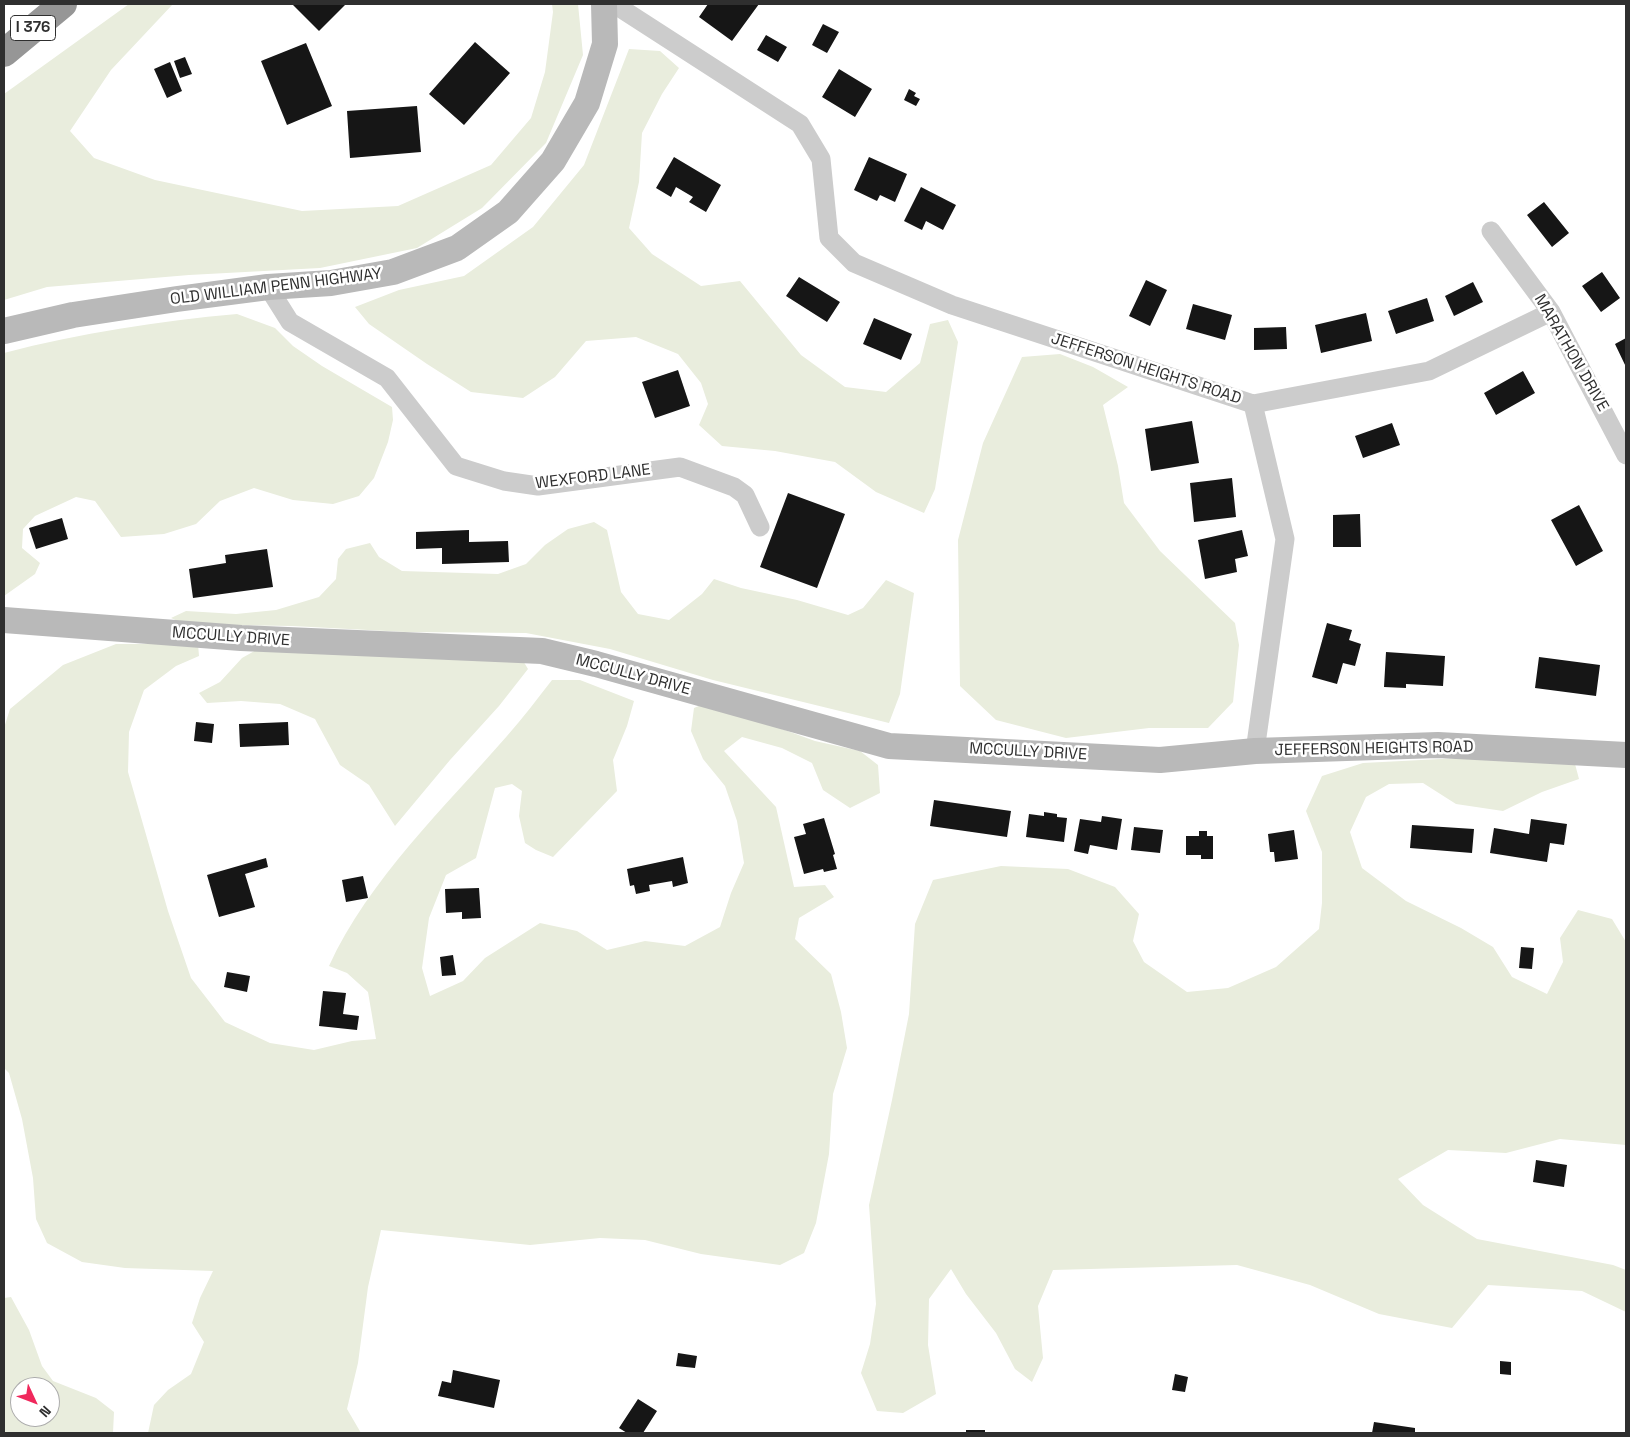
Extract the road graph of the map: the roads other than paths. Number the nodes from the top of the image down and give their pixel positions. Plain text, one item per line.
1 (63, 4) edge
2 (604, 4) edge
3 (614, 4) edge
4 (4, 53) edge
5 (1491, 231) dead end
6 (268, 287) junction
7 (1551, 312) junction
8 (4, 331) edge
9 (1254, 404) junction
10 (1626, 455) edge
11 (760, 527) dead end
12 (4, 620) edge
13 (1255, 751) junction
14 (1626, 755) edge

1 - 4 highway, I 376
2 - 6 street, OLD WILLIAM PENN HIGHWAY
3 - 9 street, JEFFERSON HEIGHTS ROAD
5 - 7 street, MARATHON DRIVE
6 - 8 street, OLD WILLIAM PENN HIGHWAY
6 - 11 street, WEXFORD LANE
7 - 9 street
7 - 10 street, MARATHON DRIVE
9 - 13 street, JEFFERSON HEIGHTS ROAD
12 - 13 street, MCCULLY DRIVE
13 - 14 street, JEFFERSON HEIGHTS ROAD

